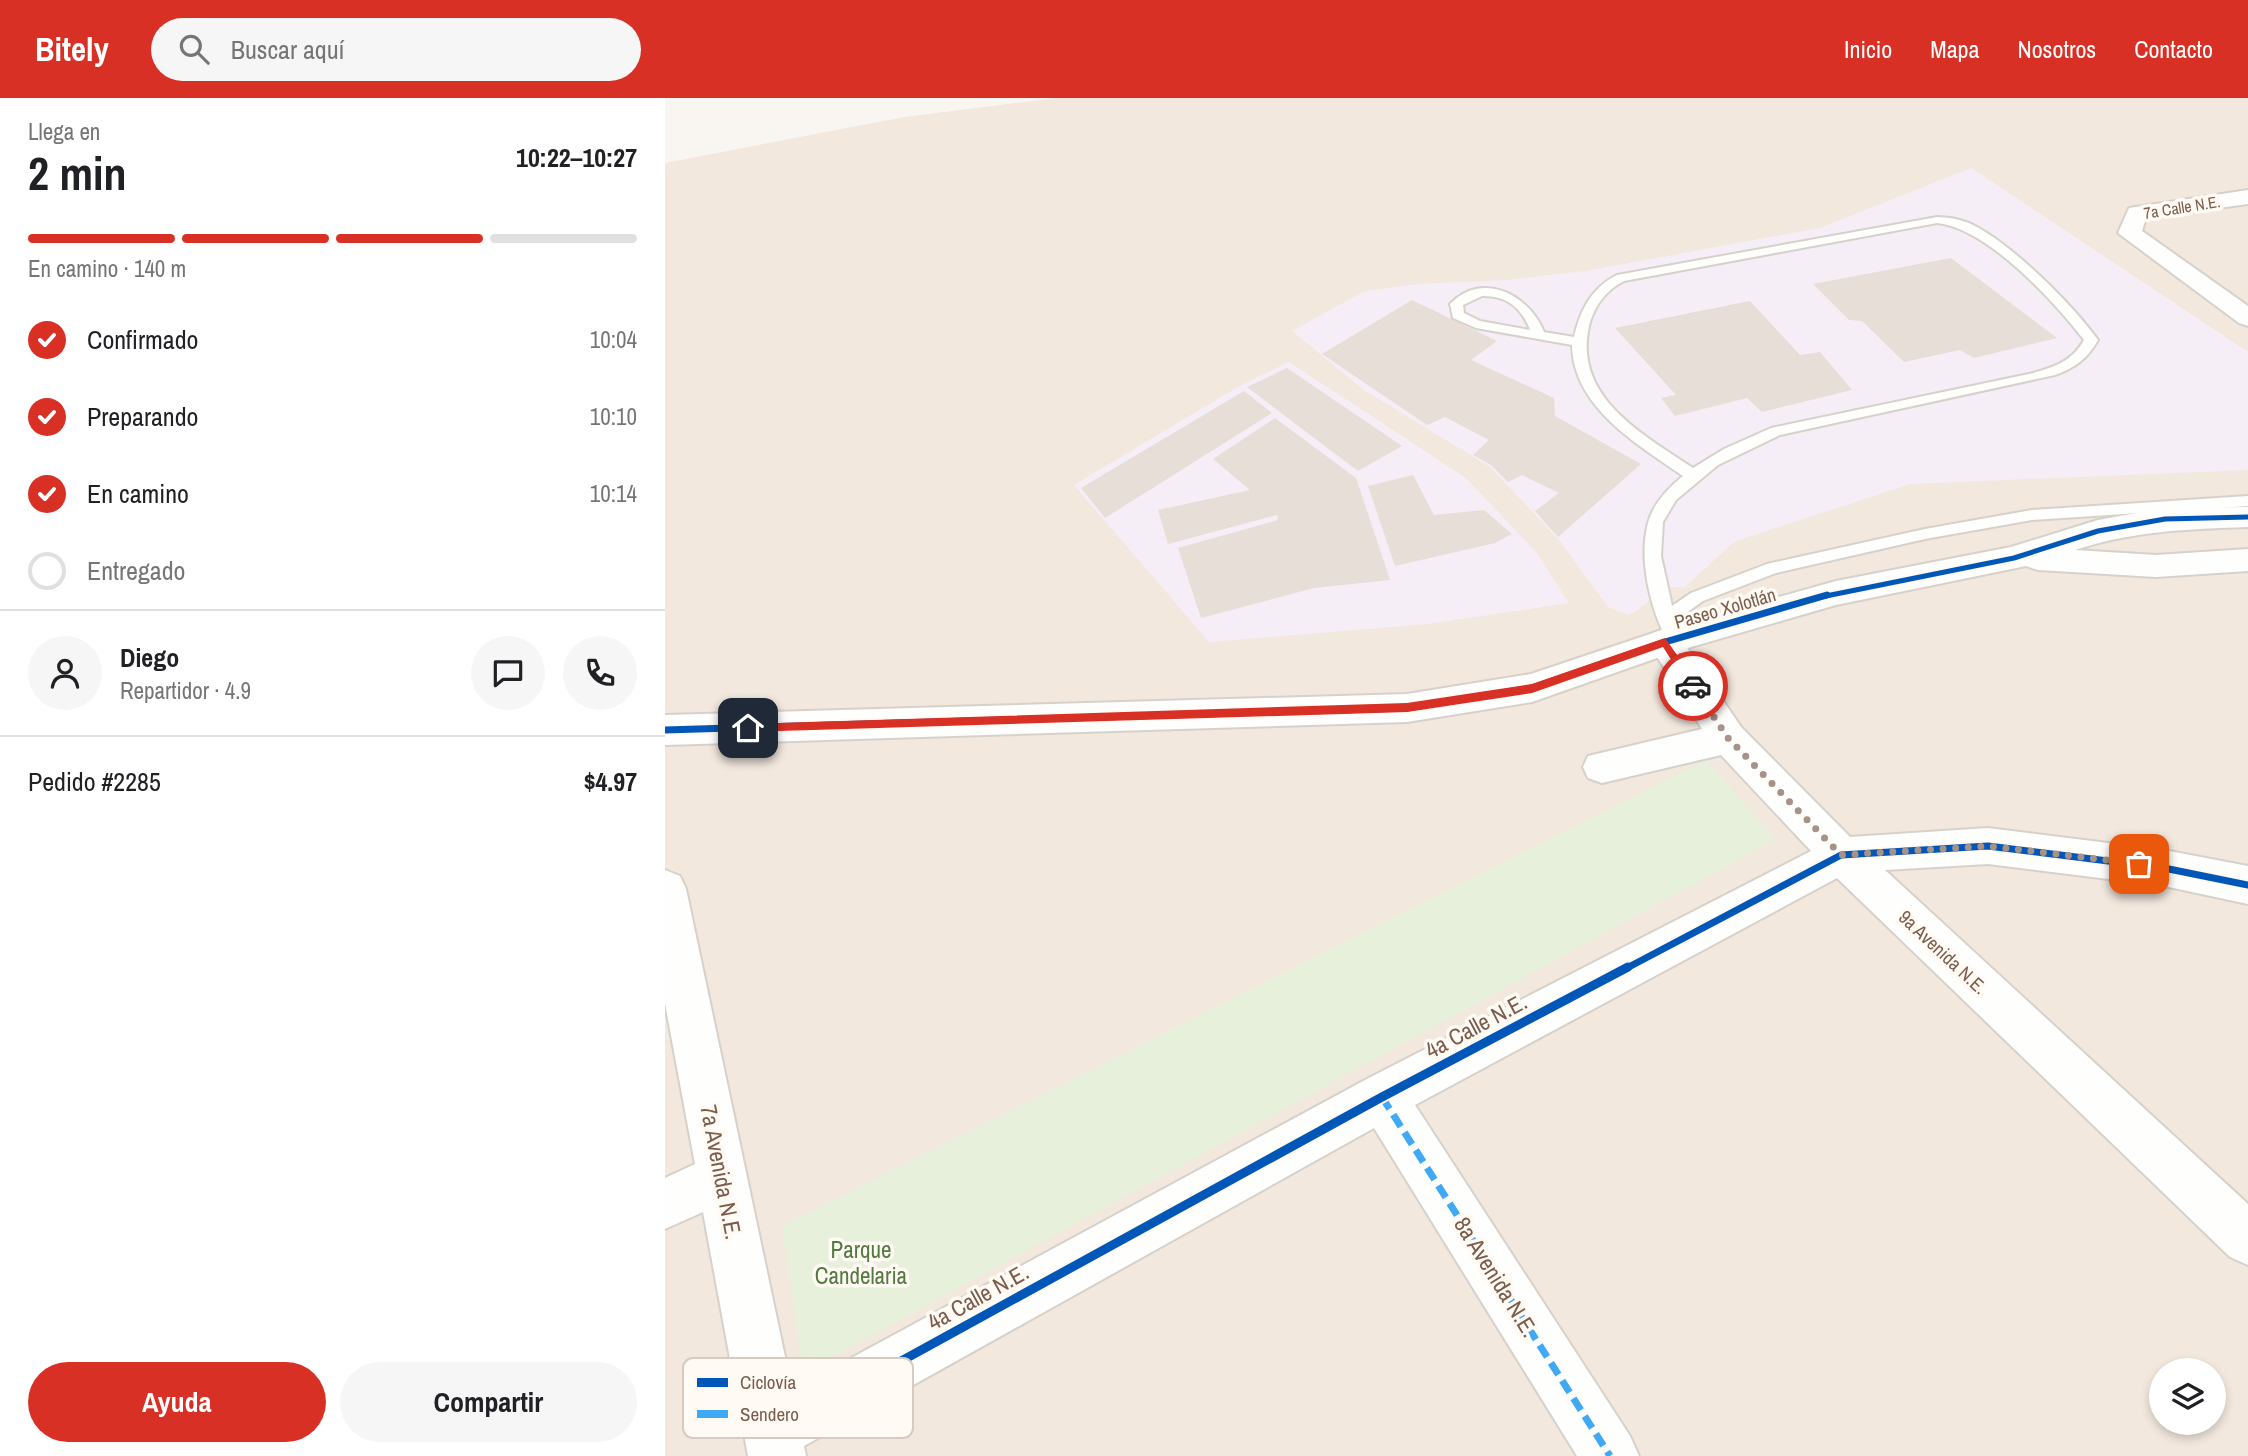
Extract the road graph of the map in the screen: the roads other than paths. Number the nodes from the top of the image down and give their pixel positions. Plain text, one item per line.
1 (2248, 197) edge
2 (2248, 318) edge
3 (1539, 334) junction
4 (1577, 342) junction
5 (1695, 477) junction
6 (2248, 501) edge
7 (2248, 517) edge
8 (2014, 558) junction
9 (2248, 560) edge
10 (1669, 633) junction
11 (665, 730) edge
12 (1728, 738) junction
13 (1602, 767) dead end
14 (1841, 855) junction
15 (2248, 885) edge
16 (665, 889) edge
17 (1382, 1097) junction
18 (722, 1177) junction
19 (665, 1204) edge
20 (2248, 1239) edge
21 (758, 1358) edge
22 (913, 1365) edge
23 (1610, 1456) edge

1 - 2 street, 7a Calle N.E.
3 - 3 lane
3 - 4 lane
4 - 5 lane
4 - 5 lane
5 - 10 lane
6 - 10 lane
7 - 8 street, Paseo Xolotlán
8 - 9 street, Paseo Xolotlán
8 - 10 street, Paseo Xolotlán
10 - 11 street, Paseo Xolotlán
10 - 12 street, 9a Avenida N.E.
12 - 13 street
12 - 14 street, 9a Avenida N.E.
14 - 15 street, 4a Calle N.E.
14 - 17 street, 4a Calle N.E.
14 - 20 street, 9a Avenida N.E.
16 - 18 street, 7a Avenida N.E.
17 - 22 street, 4a Calle N.E.
17 - 23 street, 8a Avenida N.E.
18 - 19 street
18 - 21 street, 7a Avenida N.E.

